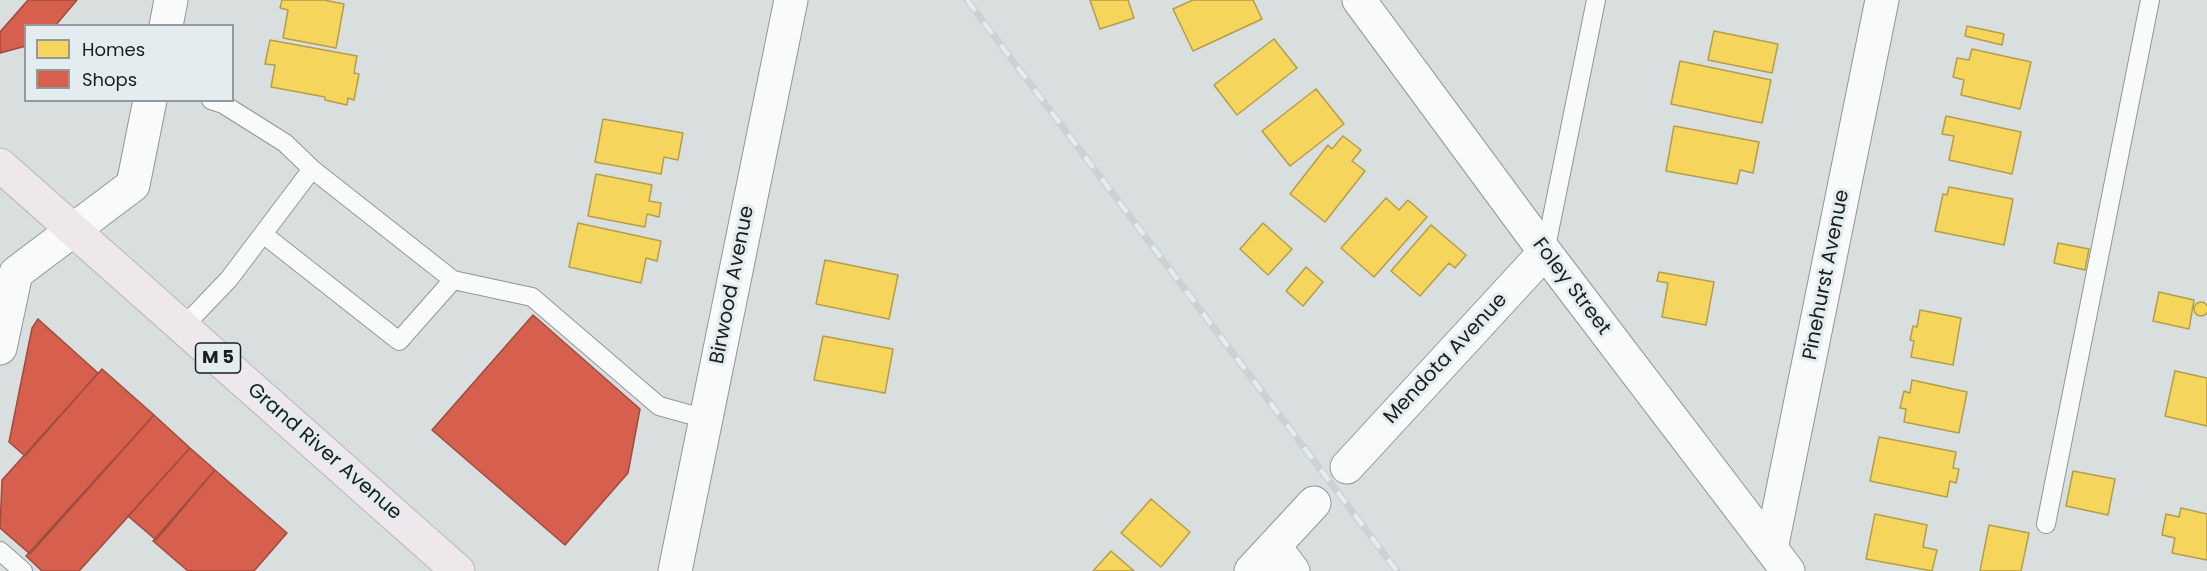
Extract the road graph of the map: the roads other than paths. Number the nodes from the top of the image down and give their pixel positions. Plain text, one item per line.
1 (171, 0) edge
2 (791, 0) edge
3 (1359, 0) edge
4 (1596, 0) edge
5 (1882, 0) edge
6 (2150, 0) edge
7 (165, 24) edge
8 (150, 102) edge
9 (217, 102) edge
10 (0, 165) edge
11 (312, 170) junction
12 (74, 231) junction
13 (263, 234) junction
14 (1545, 252) junction
15 (453, 280) junction
16 (183, 327) junction
17 (0, 348) edge
18 (706, 419) junction
19 (1347, 467) dead end
20 (1314, 503) dead end
21 (2046, 524) dead end
22 (0, 551) edge
23 (1283, 558) edge
24 (1780, 560) edge
25 (442, 564) edge
26 (23, 571) edge
27 (675, 571) edge
28 (1251, 571) edge

1 - 7 street
2 - 18 street, Birwood Avenue
3 - 14 street, Foley Street
4 - 14 lane
5 - 24 street, Pinehurst Avenue
6 - 21 lane
8 - 12 street
9 - 11 lane
10 - 12 main road, Grand River Avenue / M 5
11 - 13 lane
11 - 15 lane
12 - 16 main road, Grand River Avenue / M 5
12 - 17 street
13 - 15 lane
13 - 16 lane
14 - 19 street, Mendota Avenue
14 - 24 street, Foley Street
15 - 18 lane
16 - 25 main road, Grand River Avenue / M 5
18 - 27 street, Birwood Avenue
20 - 23 street
22 - 26 lane
23 - 28 street

